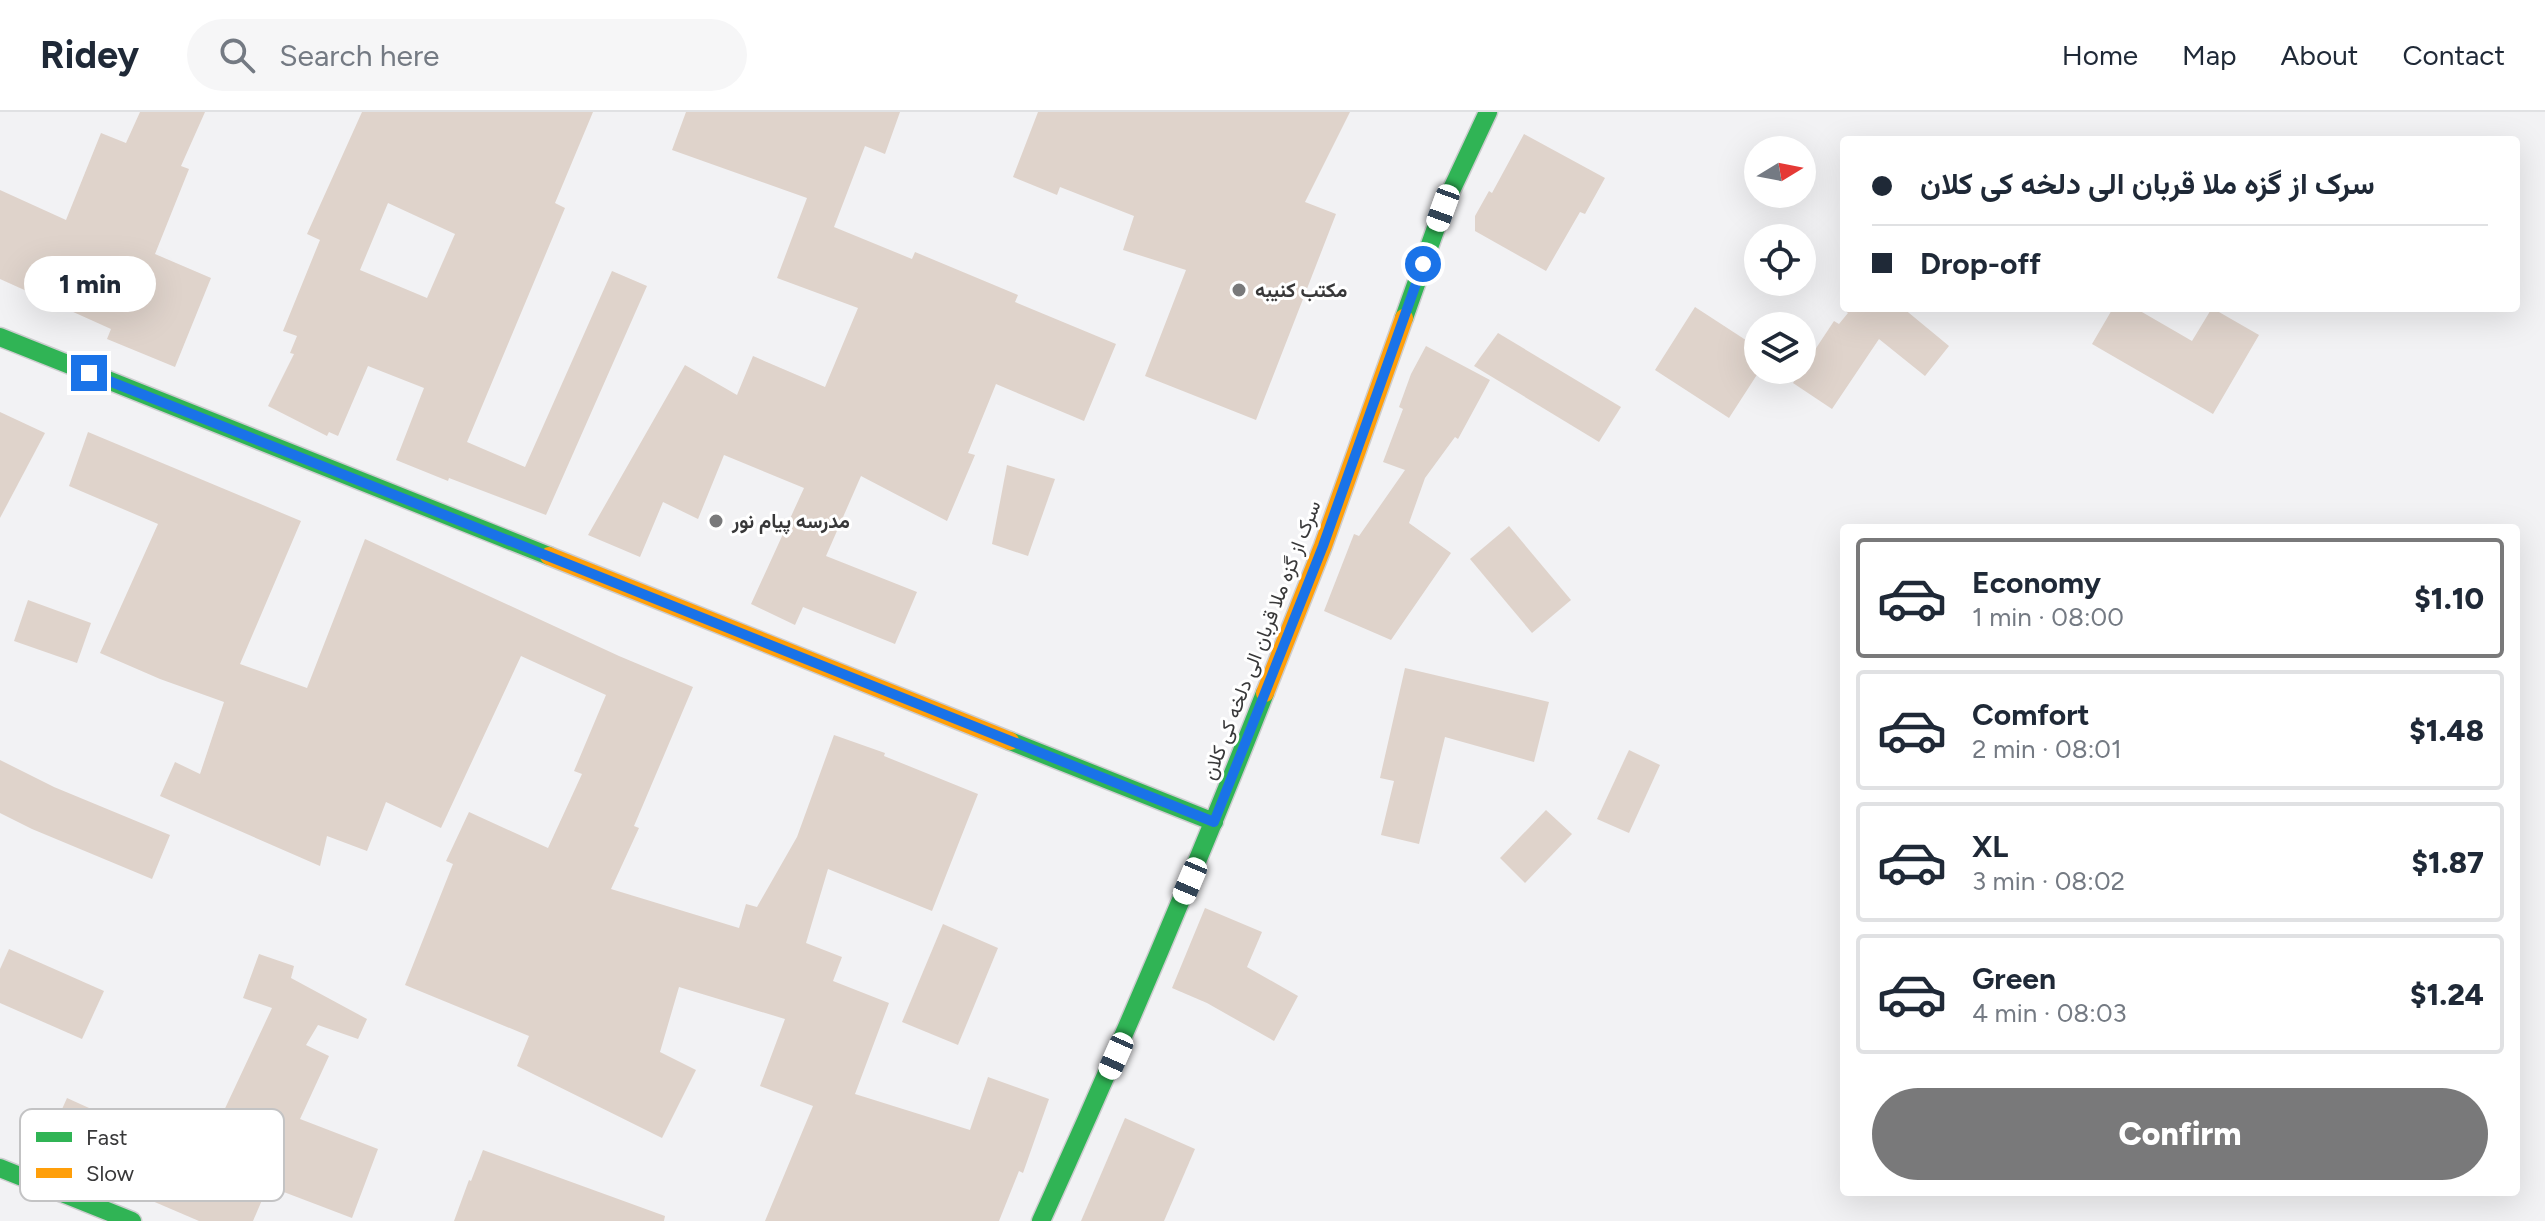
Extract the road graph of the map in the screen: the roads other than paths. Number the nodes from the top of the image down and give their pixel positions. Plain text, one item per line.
1 (1488, 112) edge
2 (0, 337) edge
3 (1214, 822) junction
4 (0, 1168) edge
5 (20, 1176) edge
6 (82, 1201) edge
7 (132, 1221) edge
8 (1041, 1221) edge

1 - 3 street, سرک از گزه ملا قربان الی دلخه کی کلان
2 - 3 street
3 - 8 street, سرک از گزه ملا قربان الی دلخه کی کلان
4 - 5 street
6 - 7 street

